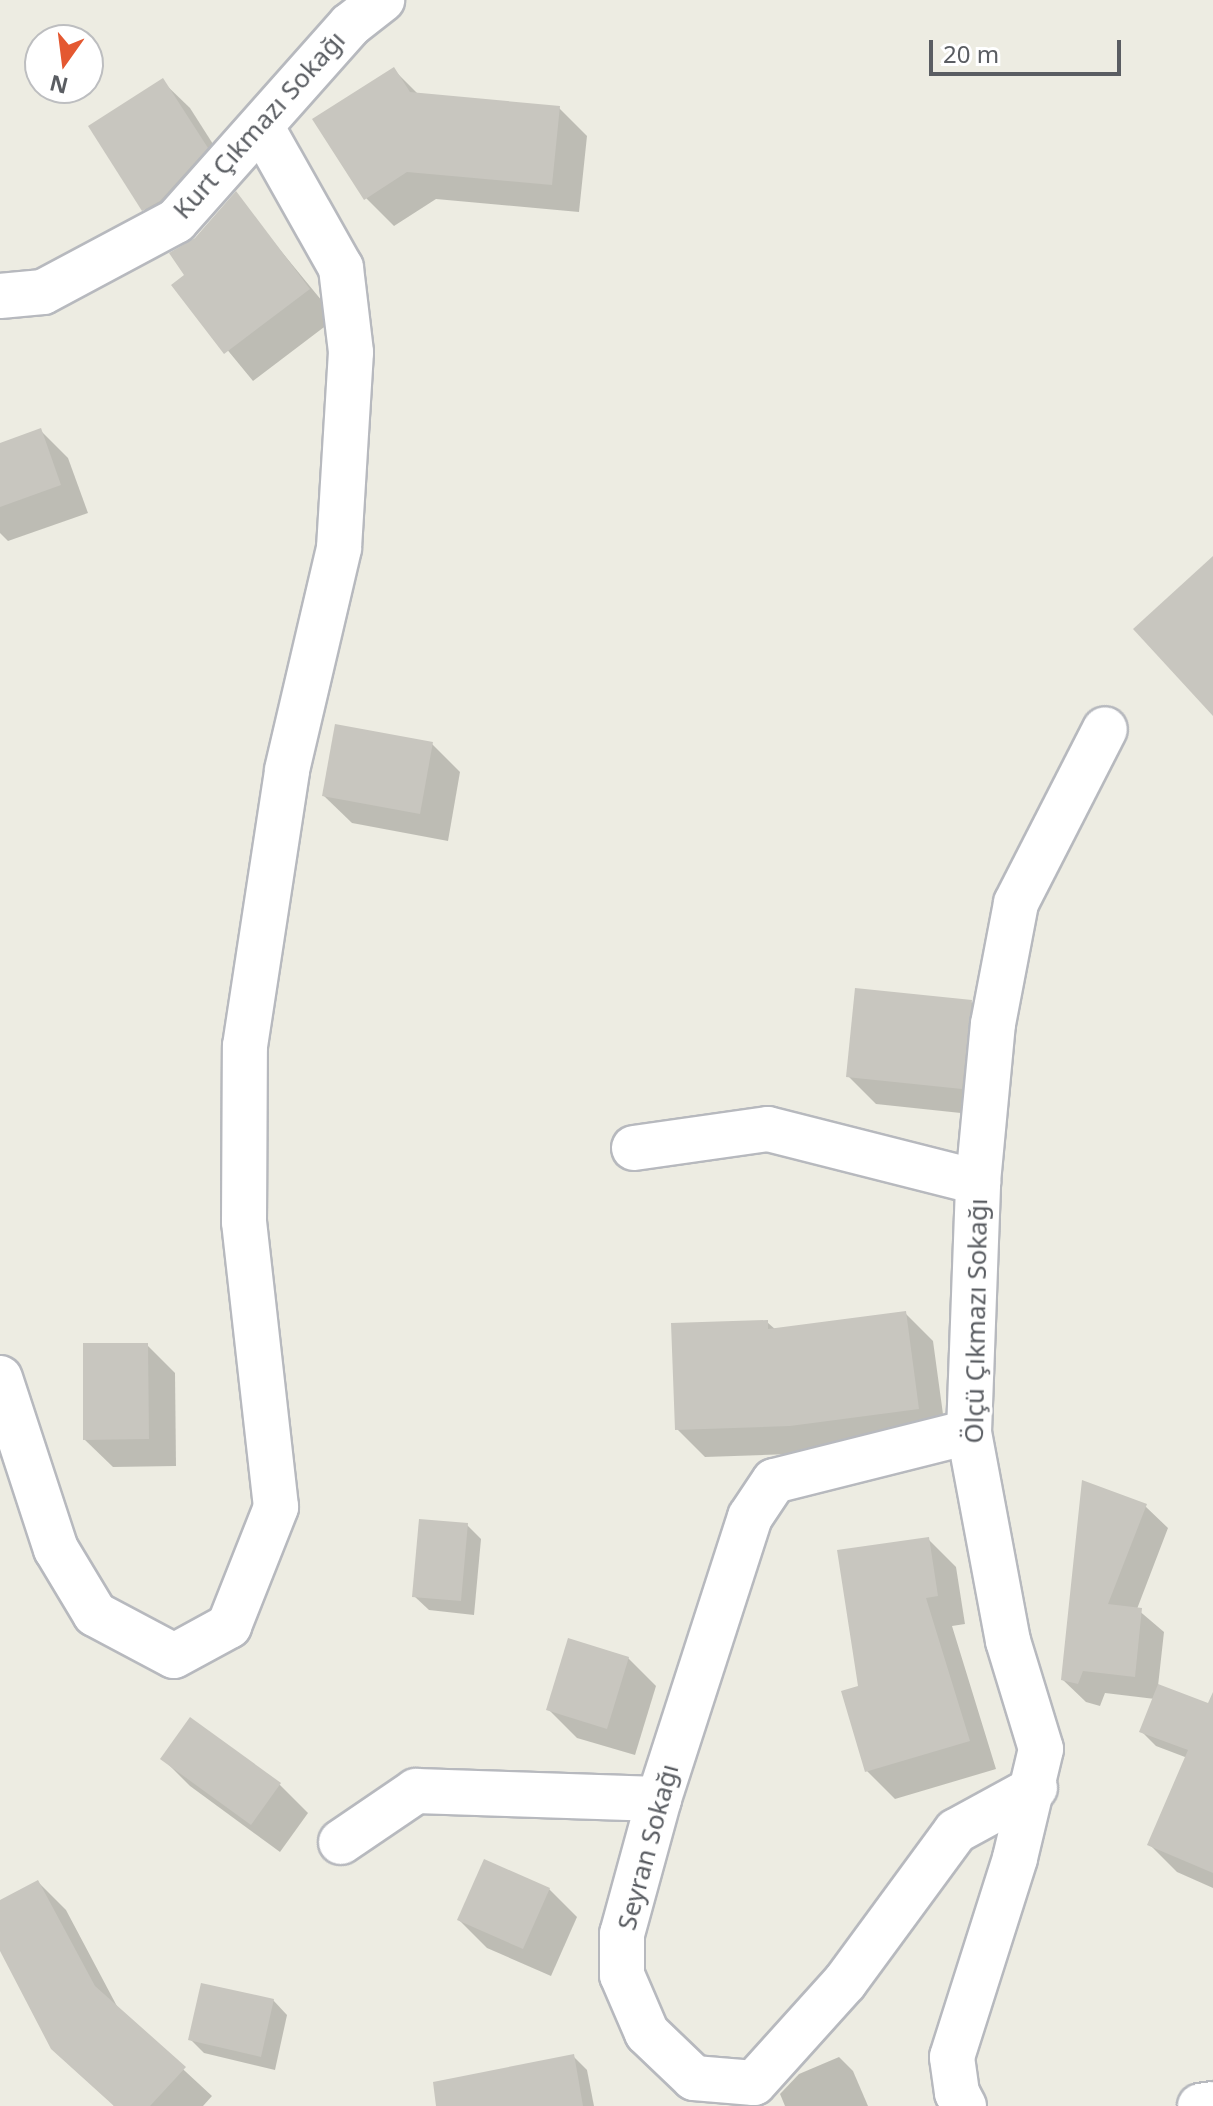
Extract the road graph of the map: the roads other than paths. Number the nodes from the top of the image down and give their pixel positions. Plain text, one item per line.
1 (382, 0) edge
2 (262, 128) junction
3 (0, 296) edge
4 (1105, 729) dead end
5 (634, 1148) dead end
6 (978, 1182) junction
7 (0, 1378) edge
8 (969, 1432) junction
9 (1035, 1788) junction
10 (659, 1799) junction
11 (341, 1842) dead end
12 (1213, 2104) edge
13 (964, 2106) edge
14 (1200, 2106) edge

1 - 2 street, Kurt Çıkmazı Sokağı
2 - 3 street, Kurt Çıkmazı Sokağı
2 - 7 street
4 - 6 street, Ölçü Çıkmazı Sokağı
5 - 6 street
6 - 8 street, Ölçü Çıkmazı Sokağı
8 - 9 street, Ölçü Çıkmazı Sokağı
8 - 10 street, Seyran Sokağı
9 - 10 street, Seyran Sokağı
9 - 13 street, Ölçü Çıkmazı Sokağı
10 - 11 street
12 - 14 street

